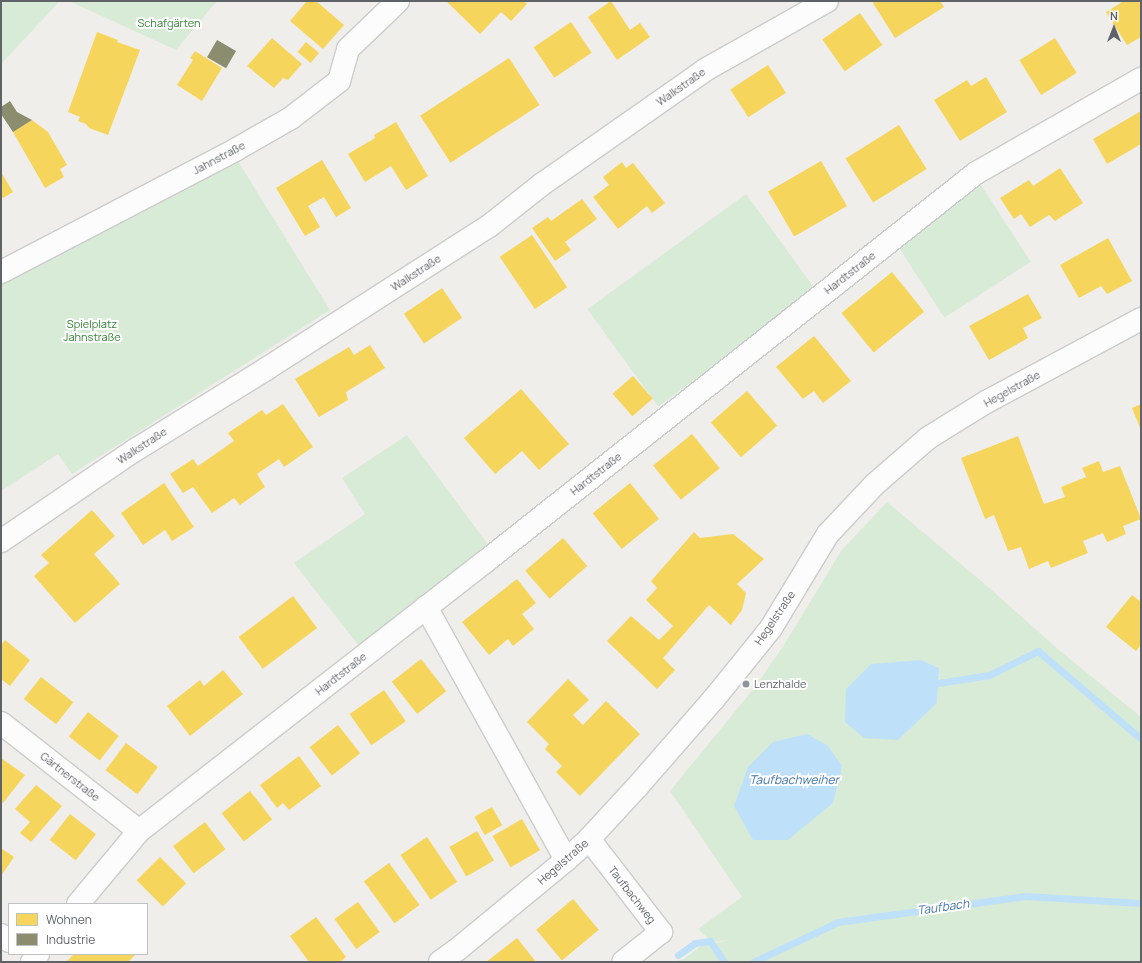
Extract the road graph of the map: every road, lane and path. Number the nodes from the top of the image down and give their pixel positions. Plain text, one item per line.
1 (398, 1) edge
2 (827, 1) edge
3 (1141, 79) edge
4 (1, 272) edge
5 (1141, 319) edge
6 (1, 541) edge
7 (426, 607) junction
8 (1, 723) edge
9 (138, 831) junction
10 (589, 839) junction
11 (566, 860) junction
12 (79, 903) edge
13 (440, 962) edge
14 (623, 962) edge

1 - 4 street, Jahnstraße
2 - 6 street, Walkstraße
3 - 7 street, Hardtstraße
5 - 10 street, Hegelstraße
7 - 9 street, Hardtstraße
7 - 11 street
8 - 9 street, Gärtnerstraße
9 - 12 street, Hardtstraße
10 - 11 street, Hegelstraße
10 - 14 street, Taufbachweg
11 - 13 street, Hegelstraße

